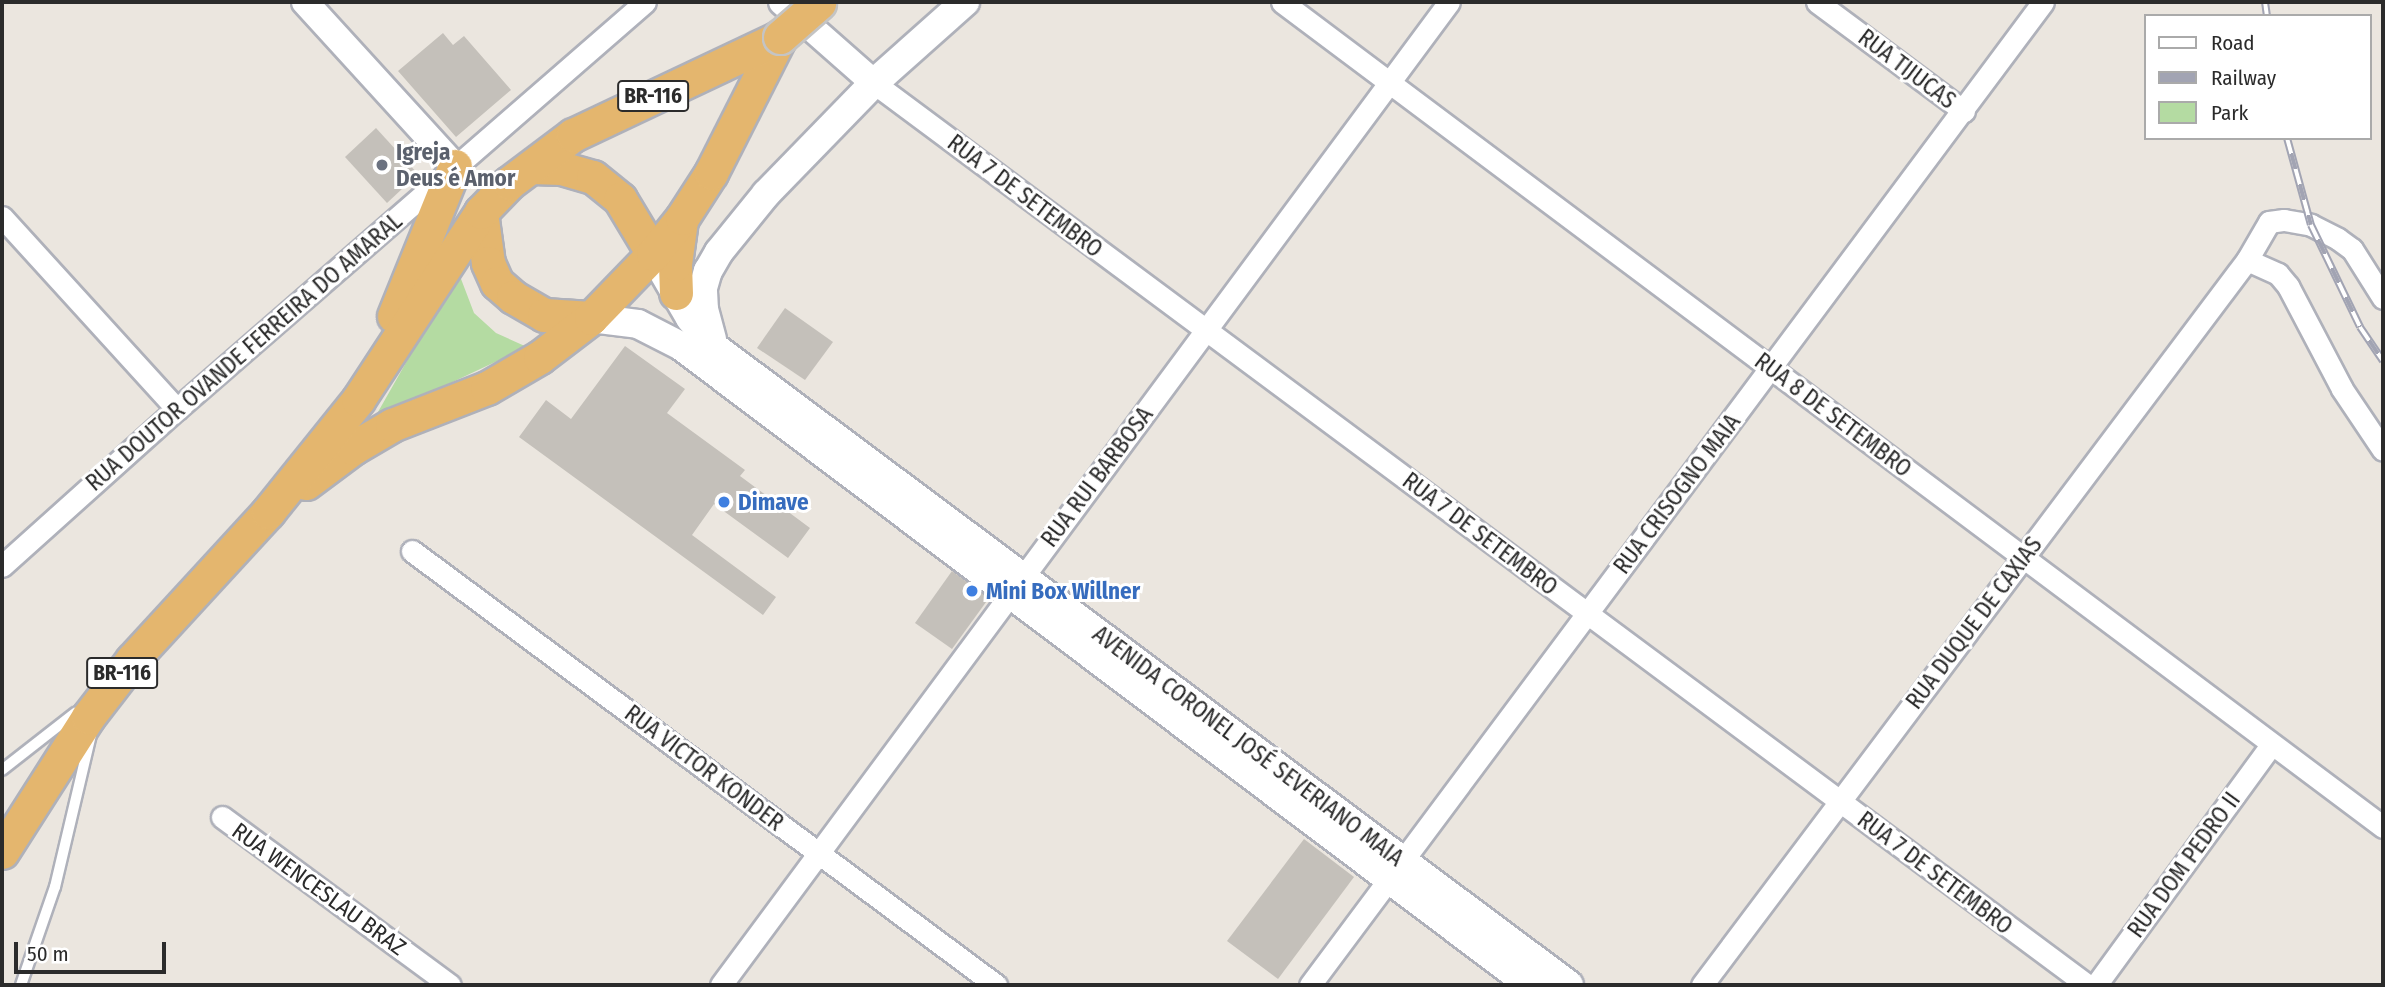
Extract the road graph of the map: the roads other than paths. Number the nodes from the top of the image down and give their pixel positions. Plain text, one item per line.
1 (305, 2) edge
2 (645, 2) edge
3 (782, 2) edge
4 (965, 2) edge
5 (1282, 2) edge
6 (1449, 2) edge
7 (1817, 2) edge
8 (2043, 2) edge
9 (820, 3) edge
10 (780, 37) junction
11 (1389, 82) junction
12 (874, 83) junction
13 (1964, 111) junction
14 (455, 166) junction
15 (532, 167) junction
16 (481, 212) junction
17 (2, 217) edge
18 (682, 218) junction
19 (653, 254) junction
20 (2247, 260) junction
21 (676, 293) junction
22 (2383, 298) edge
23 (591, 318) junction
24 (1206, 330) junction
25 (713, 345) junction
26 (1770, 368) junction
27 (358, 400) junction
28 (177, 409) junction
29 (2383, 450) edge
30 (268, 512) junction
31 (412, 551) dead end
32 (2023, 557) junction
33 (2, 566) edge
34 (1016, 587) junction
35 (1587, 614) junction
36 (108, 691) junction
37 (2272, 744) junction
38 (2, 770) edge
39 (1840, 802) junction
40 (222, 817) dead end
41 (2383, 828) edge
42 (2, 852) edge
43 (818, 853) junction
44 (1396, 871) junction
45 (22, 985) edge
46 (450, 985) edge
47 (721, 985) edge
48 (996, 985) edge
49 (1310, 985) edge
50 (1530, 985) edge
51 (1569, 985) edge
52 (1702, 985) edge
53 (2087, 985) edge
54 (2096, 985) edge

1 - 14 street
2 - 14 street, RUA DOUTOR OVANDE FERREIRA DO AMARAL
3 - 12 street
4 - 12 main road
5 - 11 street, RUA 8 DE SETEMBRO
6 - 11 street, RUA RUI BARBOSA
7 - 13 street, RUA TIJUCAS
8 - 13 street, RUA CRISOGNO MAIA
9 - 10 highway, BR-116, bridge
10 - 15 highway, BR-116
10 - 18 highway, BR-116
11 - 24 street, RUA RUI BARBOSA
11 - 26 street, RUA 8 DE SETEMBRO
12 - 24 street, RUA 7 DE SETEMBRO
12 - 25 main road
13 - 26 street, RUA CRISOGNO MAIA
14 - 27 highway
14 - 28 street, RUA DOUTOR OVANDE FERREIRA DO AMARAL
15 - 16 highway, BR-116
15 - 19 highway
16 - 23 highway
16 - 27 highway, BR-116
17 - 28 street
18 - 19 highway, BR-116
18 - 21 highway
19 - 21 main road, AVENIDA CORONEL JOSÉ SEVERIANO MAIA
19 - 23 highway, BR-116
20 - 22 street, RUA DUQUE DE CAXIAS
20 - 29 street
20 - 32 street, RUA DUQUE DE CAXIAS
21 - 25 main road, AVENIDA CORONEL JOSÉ SEVERIANO MAIA
23 - 30 highway, BR-116
23 - 34 main road, AVENIDA CORONEL JOSÉ SEVERIANO MAIA
24 - 34 street, RUA RUI BARBOSA
24 - 35 street, RUA 7 DE SETEMBRO
25 - 34 main road, AVENIDA CORONEL JOSÉ SEVERIANO MAIA
26 - 32 street, RUA 8 DE SETEMBRO
26 - 35 street, RUA CRISOGNO MAIA
27 - 30 highway, BR-116
28 - 33 street, RUA DOUTOR OVANDE FERREIRA DO AMARAL
30 - 36 highway, BR-116
31 - 43 street, RUA VICTOR KONDER
32 - 37 street, RUA 8 DE SETEMBRO
32 - 39 street, RUA DUQUE DE CAXIAS
34 - 43 street, RUA RUI BARBOSA
34 - 44 main road, AVENIDA CORONEL JOSÉ SEVERIANO MAIA
35 - 39 street, RUA 7 DE SETEMBRO
35 - 44 street, RUA CRISOGNO MAIA
36 - 38 lane
36 - 42 highway, BR-116
36 - 45 lane
37 - 41 street, RUA 8 DE SETEMBRO
37 - 54 street, RUA DOM PEDRO II
39 - 52 street, RUA DUQUE DE CAXIAS
39 - 53 street, RUA 7 DE SETEMBRO
40 - 46 street, RUA WENCESLAU BRAZ
43 - 47 street, RUA RUI BARBOSA
43 - 48 street, RUA VICTOR KONDER
44 - 49 street, RUA CRISOGNO MAIA
44 - 50 main road, AVENIDA CORONEL JOSÉ SEVERIANO MAIA
44 - 51 main road, AVENIDA CORONEL JOSÉ SEVERIANO MAIA

